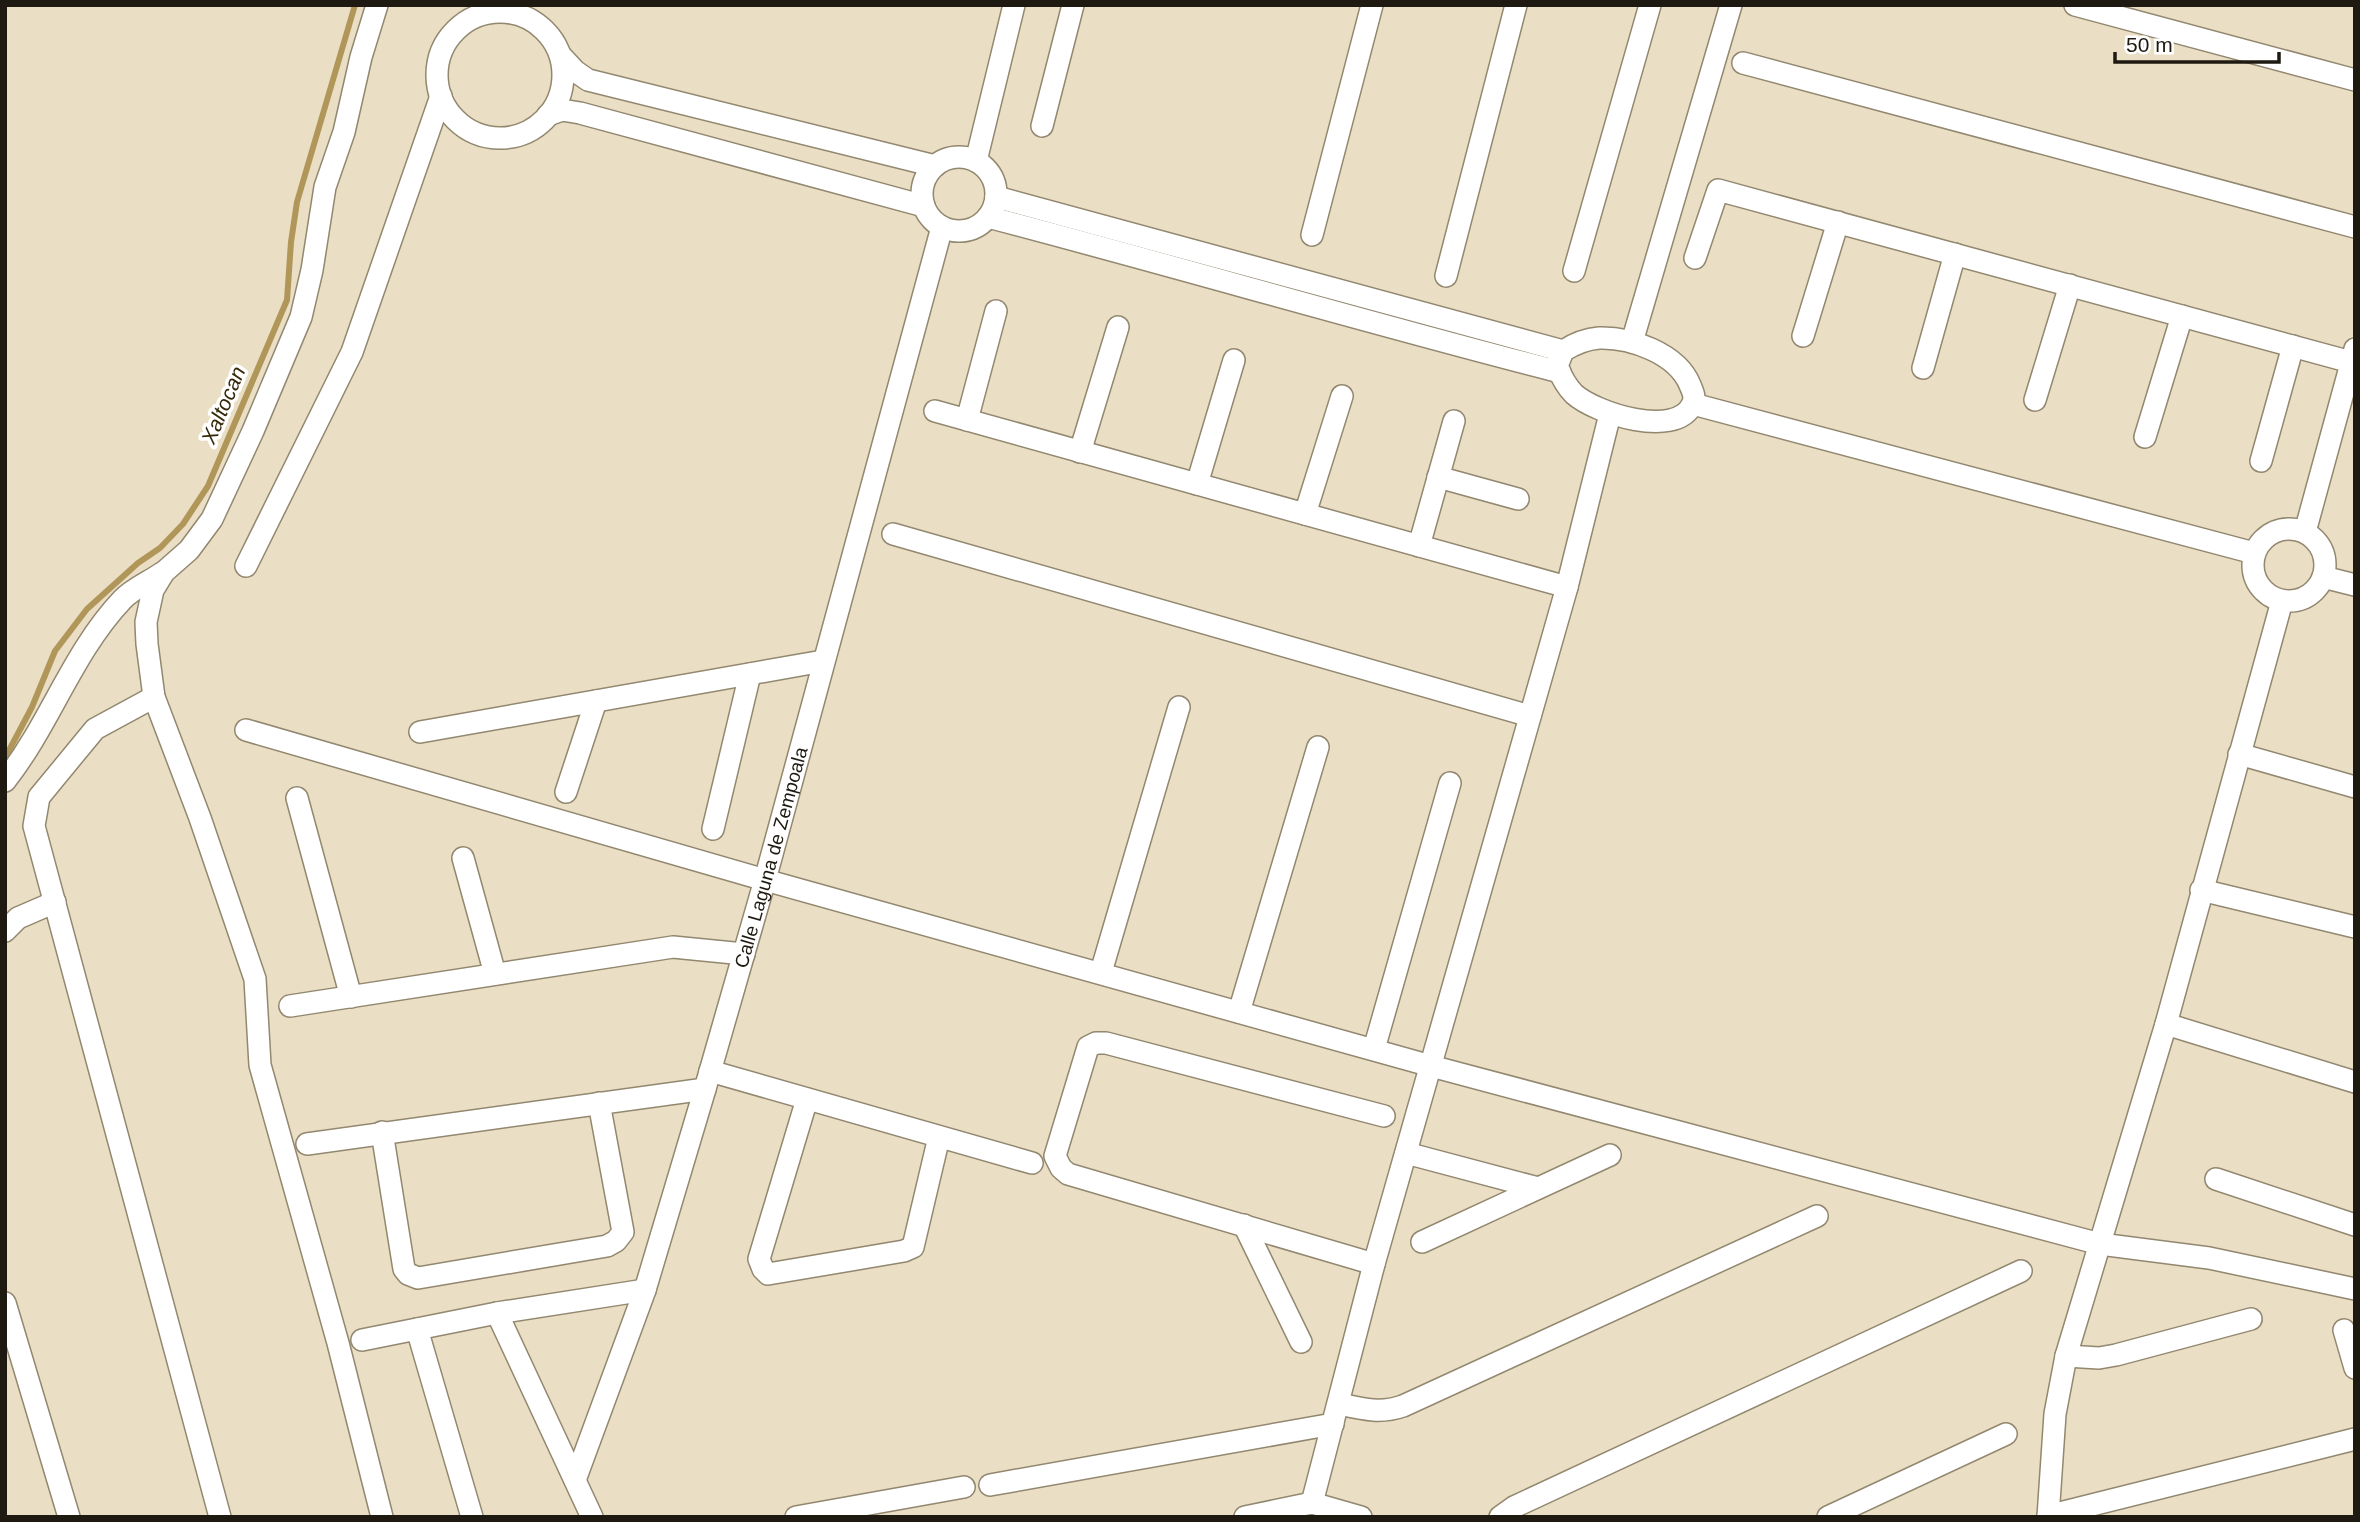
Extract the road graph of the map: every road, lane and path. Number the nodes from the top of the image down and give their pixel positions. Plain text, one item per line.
1 (377, 5) edge
2 (1014, 5) edge
3 (1073, 5) edge
4 (1372, 5) edge
5 (1516, 5) edge
6 (1650, 5) edge
7 (1731, 5) edge
8 (2075, 5) edge
9 (480, 10) edge
10 (561, 57) junction
11 (1743, 63) dead end
12 (2355, 80) edge
13 (441, 96) junction
14 (548, 116) junction
15 (1042, 126) dead end
16 (976, 161) junction
17 (934, 166) junction
18 (996, 197) junction
19 (923, 206) junction
20 (988, 217) junction
21 (1838, 222) junction
22 (942, 227) junction
23 (2355, 227) edge
24 (1312, 235) dead end
25 (1955, 254) junction
26 (1695, 258) dead end
27 (1574, 271) dead end
28 (1446, 276) dead end
29 (2070, 285) junction
30 (996, 311) dead end
31 (2182, 316) junction
32 (1118, 327) dead end
33 (1803, 335) dead end
34 (1632, 342) junction
35 (2293, 346) junction
36 (2353, 355) edge
37 (1234, 360) dead end
38 (1562, 361) junction
39 (1923, 368) dead end
40 (1342, 396) dead end
41 (2035, 400) dead end
42 (1693, 404) junction
43 (935, 411) dead end
44 (1610, 414) junction
45 (967, 420) junction
46 (1454, 421) dead end
47 (2145, 437) dead end
48 (1080, 452) junction
49 (2260, 461) dead end
50 (1438, 477) junction
51 (1197, 484) junction
52 (1518, 499) dead end
53 (1305, 514) junction
54 (2305, 532) junction
55 (893, 534) dead end
56 (1419, 546) junction
57 (2254, 553) junction
58 (246, 566) dead end
59 (163, 572) junction
60 (2323, 577) junction
61 (2355, 585) edge
62 (1567, 587) junction
63 (2282, 601) junction
64 (823, 661) junction
65 (750, 674) junction
66 (154, 697) junction
67 (596, 701) junction
68 (1179, 707) dead end
69 (1530, 716) junction
70 (246, 730) dead end
71 (420, 732) dead end
72 (1318, 747) dead end
73 (2239, 754) junction
74 (5, 781) edge
75 (1450, 783) dead end
76 (2355, 787) edge
77 (566, 792) dead end
78 (298, 798) dead end
79 (713, 829) dead end
80 (463, 858) dead end
81 (765, 880) junction
82 (2201, 890) junction
83 (55, 902) junction
84 (2355, 927) edge
85 (5, 931) edge
86 (744, 954) junction
87 (1101, 972) junction
88 (495, 974) junction
89 (351, 997) junction
90 (290, 1006) dead end
91 (1240, 1012) junction
92 (2165, 1024) junction
93 (1374, 1049) junction
94 (1431, 1066) junction
95 (707, 1080) junction
96 (2355, 1082) edge
97 (807, 1099) junction
98 (599, 1103) junction
99 (1384, 1116) dead end
100 (382, 1132) junction
101 (939, 1137) junction
102 (307, 1144) dead end
103 (1406, 1153) junction
104 (1610, 1155) dead end
105 (1032, 1163) dead end
106 (2216, 1179) dead end
107 (1538, 1188) junction
108 (1817, 1216) dead end
109 (2355, 1224) edge
110 (1244, 1225) junction
111 (1422, 1242) dead end
112 (2100, 1244) junction
113 (1374, 1264) junction
114 (2021, 1271) dead end
115 (2355, 1289) edge
116 (645, 1290) junction
117 (5, 1303) edge
118 (497, 1313) junction
119 (2251, 1319) dead end
120 (416, 1329) junction
121 (2344, 1330) dead end
122 (362, 1340) dead end
123 (1301, 1342) dead end
124 (2066, 1356) junction
125 (2355, 1368) edge
126 (1336, 1414) junction
127 (2006, 1434) dead end
128 (2355, 1439) edge
129 (575, 1480) junction
130 (990, 1485) dead end
131 (964, 1487) dead end
132 (1312, 1503) junction
133 (2048, 1516) edge
134 (69, 1517) edge
135 (220, 1517) edge
136 (382, 1517) edge
137 (472, 1517) edge
138 (592, 1517) edge
139 (796, 1517) edge
140 (1245, 1517) edge
141 (1361, 1517) edge
142 (1500, 1517) edge
143 (1828, 1517) edge

1 - 59 street
2 - 16 street
3 - 15 street
4 - 24 street
5 - 28 street
6 - 27 street
7 - 34 street
8 - 12 street
9 - 10 street
9 - 13 street
10 - 14 street
10 - 17 street
11 - 23 street
13 - 14 street
13 - 58 street
14 - 19 street
16 - 17 street
16 - 18 street
17 - 19 street
18 - 20 street
18 - 38 street
19 - 22 street
20 - 22 street
20 - 38 street
21 - 25 street
21 - 26 street
21 - 33 street
22 - 64 street, Calle Laguna de Zempoala
25 - 29 street
25 - 39 street
29 - 31 street
29 - 41 street
30 - 45 street
31 - 35 street
31 - 47 street
32 - 48 street
34 - 38 street
34 - 42 street
35 - 36 street
35 - 49 street
36 - 54 street
37 - 51 street
38 - 44 street
40 - 53 street
42 - 44 street
42 - 57 street
43 - 45 street
44 - 62 street
45 - 48 street
46 - 50 street
48 - 51 street
50 - 52 street
50 - 56 street
51 - 53 street
53 - 56 street
54 - 57 street
54 - 60 street
55 - 69 street
56 - 62 street
57 - 63 street
59 - 66 street
59 - 74 street
60 - 61 street
60 - 63 street
62 - 69 street
63 - 73 street
64 - 65 street
64 - 81 street, Calle Laguna de Zempoala
65 - 67 street
65 - 79 street
66 - 83 street
66 - 136 street
67 - 71 street
67 - 77 street
68 - 87 street
69 - 94 street
70 - 81 street
72 - 91 street
73 - 76 street
73 - 82 street
75 - 93 street
78 - 89 street
80 - 88 street
81 - 86 street, Calle Laguna de Zempoala
81 - 87 street
82 - 84 street
82 - 92 street
83 - 85 street
83 - 135 street
86 - 88 street
86 - 95 street, Calle Laguna de Zempoala
87 - 91 street
88 - 89 street
89 - 90 street
91 - 93 street
92 - 96 street
92 - 112 street
93 - 94 street
94 - 103 street
94 - 112 street
95 - 97 street
95 - 98 street
95 - 116 street, Calle Laguna de Zempoala
97 - 101 street
97 - 101 street
98 - 100 street
98 - 100 street
99 - 110 street
100 - 102 street
101 - 105 street
103 - 107 street
103 - 113 street
104 - 107 street
106 - 109 street
107 - 111 street
108 - 126 street
110 - 113 street
110 - 123 street
112 - 115 street
112 - 124 street
113 - 126 street
114 - 142 street
116 - 118 street
116 - 129 street, Calle Laguna de Zempoala
117 - 134 street
118 - 120 street
118 - 129 street
119 - 124 street
120 - 122 street
120 - 137 street
121 - 125 street
124 - 133 street
126 - 130 street
126 - 132 street
127 - 143 street
128 - 133 street
129 - 138 street
131 - 139 street
132 - 140 street
132 - 141 street

